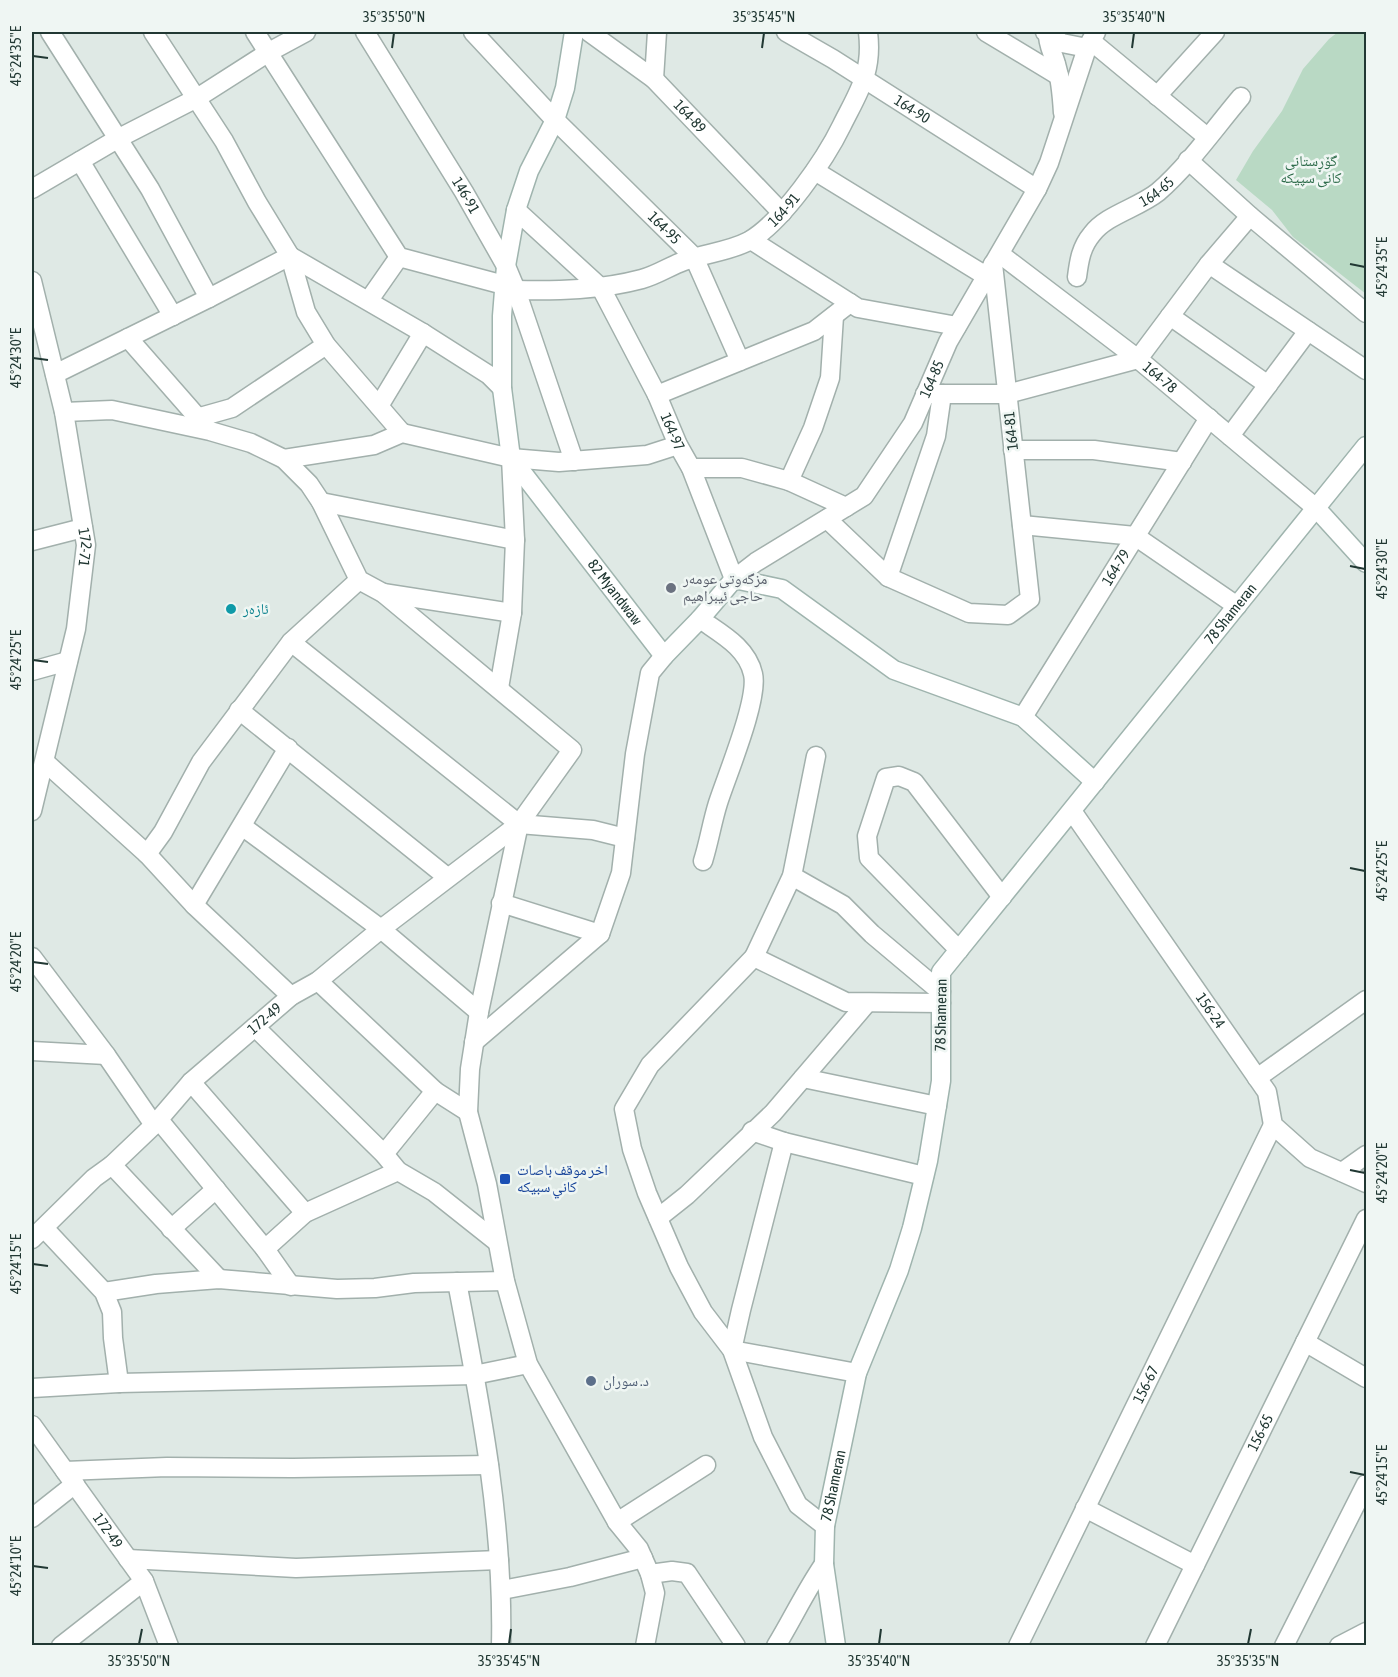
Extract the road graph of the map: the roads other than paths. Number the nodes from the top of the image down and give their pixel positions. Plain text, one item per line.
1 (50, 32) edge
2 (153, 32) edge
3 (255, 32) edge
4 (306, 32) edge
5 (365, 32) edge
6 (473, 32) edge
7 (573, 32) edge
8 (589, 32) edge
9 (657, 32) edge
10 (786, 32) edge
11 (868, 32) edge
12 (986, 32) edge
13 (1215, 32) edge
14 (1047, 33) edge
15 (1092, 37) edge
16 (269, 52) junction
17 (1059, 76) junction
18 (654, 79) junction
19 (865, 79) junction
20 (1157, 96) junction
21 (1241, 97) dead end
22 (197, 98) junction
23 (555, 120) junction
24 (1063, 121) junction
25 (1207, 137) junction
26 (119, 138) junction
27 (80, 160) junction
28 (1188, 160) junction
29 (814, 171) junction
30 (32, 189) edge
31 (1037, 189) junction
32 (516, 210) junction
33 (782, 213) junction
34 (1250, 216) junction
35 (751, 240) junction
36 (290, 256) junction
37 (399, 257) junction
38 (694, 257) junction
39 (1209, 264) junction
40 (993, 265) junction
41 (506, 266) junction
42 (1077, 277) dead end
43 (32, 281) edge
44 (510, 288) junction
45 (601, 288) junction
46 (209, 298) junction
47 (369, 300) junction
48 (850, 303) junction
49 (1366, 313) edge
50 (172, 316) junction
51 (834, 316) junction
52 (1170, 316) junction
53 (957, 326) junction
54 (1308, 331) junction
55 (423, 333) junction
56 (128, 338) junction
57 (326, 345) junction
58 (1138, 359) junction
59 (740, 361) junction
60 (1366, 370) edge
61 (55, 374) junction
62 (1268, 385) junction
63 (502, 388) junction
64 (934, 394) junction
65 (1007, 394) junction
66 (657, 395) junction
67 (379, 406) junction
68 (64, 412) junction
69 (1209, 418) junction
70 (205, 424) junction
71 (402, 433) junction
72 (1230, 436) junction
73 (678, 445) junction
74 (1366, 446) edge
75 (1013, 450) junction
76 (511, 458) junction
77 (284, 459) junction
78 (574, 461) junction
79 (1182, 462) junction
80 (691, 468) junction
81 (789, 481) junction
82 (321, 502) junction
83 (846, 507) junction
84 (1316, 508) junction
85 (827, 519) junction
86 (1022, 525) junction
87 (83, 528) junction
88 (1135, 536) junction
89 (514, 540) junction
90 (32, 541) edge
91 (1366, 563) edge
92 (888, 577) junction
93 (734, 579) junction
94 (359, 580) junction
95 (383, 593) junction
96 (1237, 606) junction
97 (512, 613) junction
98 (700, 619) junction
99 (291, 642) junction
100 (664, 656) junction
101 (68, 661) junction
102 (32, 671) edge
103 (499, 687) junction
104 (239, 711) junction
105 (1023, 717) junction
106 (288, 747) junction
107 (816, 756) dead end
108 (45, 762) junction
109 (1095, 782) junction
110 (1071, 811) junction
111 (32, 812) edge
112 (519, 824) junction
113 (242, 826) junction
114 (625, 838) junction
115 (147, 854) junction
116 (703, 861) dead end
117 (792, 876) junction
118 (447, 877) junction
119 (1002, 897) junction
120 (501, 903) junction
121 (194, 905) junction
122 (381, 929) junction
123 (600, 934) junction
124 (959, 950) junction
125 (32, 957) edge
126 (754, 957) junction
127 (318, 981) junction
128 (291, 996) junction
129 (941, 998) junction
130 (1366, 1000) edge
131 (867, 1004) junction
132 (479, 1012) junction
133 (255, 1027) junction
134 (474, 1042) junction
135 (32, 1051) edge
136 (106, 1055) junction
137 (803, 1078) junction
138 (1257, 1078) junction
139 (191, 1082) junction
140 (435, 1091) junction
141 (937, 1106) junction
142 (468, 1112) junction
143 (156, 1123) junction
144 (1273, 1125) junction
145 (752, 1131) junction
146 (784, 1142) junction
147 (384, 1154) junction
148 (1366, 1155) edge
149 (112, 1165) junction
150 (398, 1171) junction
151 (1342, 1172) junction
152 (924, 1176) junction
153 (1366, 1183) edge
154 (216, 1189) junction
155 (305, 1214) junction
156 (658, 1218) junction
157 (1366, 1219) edge
158 (171, 1229) junction
159 (38, 1234) edge
160 (497, 1242) junction
161 (265, 1249) junction
162 (219, 1279) junction
163 (504, 1281) junction
164 (457, 1282) junction
165 (291, 1286) junction
166 (104, 1292) junction
167 (1305, 1342) junction
168 (732, 1350) junction
169 (528, 1364) junction
170 (857, 1373) junction
171 (474, 1375) junction
172 (1366, 1378) edge
173 (119, 1383) junction
174 (32, 1388) edge
175 (32, 1425) edge
176 (489, 1465) junction
177 (706, 1466) dead end
178 (70, 1478) junction
179 (1366, 1484) edge
180 (1085, 1508) junction
181 (32, 1518) edge
182 (617, 1522) junction
183 (825, 1526) junction
184 (128, 1559) junction
185 (499, 1560) junction
186 (824, 1564) junction
187 (1195, 1565) junction
188 (646, 1566) junction
189 (144, 1581) junction
190 (502, 1590) junction
191 (1366, 1632) edge
192 (1346, 1644) edge
193 (61, 1646) edge
194 (169, 1646) edge
195 (501, 1646) edge
196 (645, 1646) edge
197 (736, 1646) edge
198 (776, 1646) edge
199 (836, 1646) edge
200 (1018, 1646) edge
201 (1155, 1646) edge
202 (1284, 1646) edge

1 - 26 street
2 - 22 street
3 - 16 street
4 - 16 street
5 - 41 street, 146-91
6 - 23 street, 164-95
7 - 23 street
8 - 18 street, 164-89
9 - 18 street
10 - 19 street, 164-90
11 - 19 street, 164-91
12 - 17 street
13 - 20 street
14 - 15 street
14 - 17 street, 164-85
15 - 20 street
15 - 24 street, 164-85
16 - 22 street
16 - 37 street
17 - 24 street, 164-85
18 - 33 street, 164-89
19 - 29 street, 164-91
19 - 31 street, 164-90
20 - 25 street
21 - 25 street, 164-65
22 - 26 street
22 - 36 street
23 - 32 street
23 - 38 street, 164-95
24 - 31 street, 164-85
25 - 28 street, 164-65
26 - 27 street
26 - 46 street
27 - 30 street
27 - 50 street
28 - 34 street
28 - 42 street, 164-65
29 - 33 street, 164-91
29 - 40 street, 164-78
31 - 40 street, 164-85
32 - 41 street
32 - 45 street, 164-97
33 - 35 street, 164-91
34 - 39 street
34 - 49 street
35 - 38 street, 164-91
35 - 48 street
36 - 46 street
36 - 47 street
36 - 57 street
37 - 44 street
37 - 47 street
38 - 45 street, 164-91
38 - 59 street, 164-95
39 - 52 street
39 - 54 street
40 - 53 street, 164-85
40 - 58 street, 164-78
40 - 65 street, 164-81
41 - 44 street
43 - 61 street, 172-71
44 - 45 street
44 - 63 street
44 - 78 street
45 - 66 street, 164-97
46 - 50 street
47 - 55 street
48 - 51 street
48 - 53 street
50 - 56 street
51 - 59 street
51 - 81 street
52 - 58 street
52 - 62 street
53 - 64 street, 164-85
54 - 60 street
54 - 62 street
55 - 63 street
55 - 67 street
56 - 61 street
56 - 70 street
57 - 67 street
57 - 70 street
58 - 65 street
58 - 69 street, 164-78
59 - 66 street
61 - 68 street, 172-71
62 - 72 street
63 - 76 street
64 - 65 street
64 - 83 street, 164-85
64 - 92 street
65 - 75 street, 164-81
66 - 73 street, 164-97
67 - 71 street
68 - 70 street
68 - 87 street, 172-71
69 - 72 street, 164-78
69 - 79 street, 164-79
70 - 77 street
71 - 76 street
71 - 77 street
72 - 84 street, 164-78
73 - 78 street
73 - 80 street, 164-97
74 - 84 street, 78 Shameran
75 - 79 street
75 - 86 street, 164-81
76 - 78 street
76 - 89 street
76 - 100 street, 82 Myandwaw
77 - 82 street
79 - 88 street, 164-79
80 - 81 street
80 - 93 street, 164-97
81 - 83 street
82 - 89 street
82 - 94 street
83 - 85 street, 164-85
84 - 91 street, 164-78
84 - 96 street, 78 Shameran
85 - 92 street
85 - 93 street, 164-85
86 - 88 street
86 - 92 street, 164-81
87 - 90 street
87 - 101 street, 172-71
88 - 96 street
88 - 105 street, 164-79
89 - 97 street
93 - 98 street
93 - 105 street
94 - 95 street
94 - 99 street
95 - 97 street
95 - 103 street
96 - 109 street, 78 Shameran
97 - 103 street
98 - 100 street
98 - 116 street
99 - 104 street
99 - 112 street
100 - 114 street
101 - 102 street
101 - 108 street, 172-71
103 - 112 street
104 - 106 street
104 - 115 street
105 - 109 street
106 - 113 street
106 - 118 street
107 - 117 street
108 - 111 street, 172-71
108 - 115 street
109 - 110 street, 78 Shameran
110 - 119 street, 78 Shameran
110 - 138 street, 156-24
112 - 114 street
112 - 118 street, 172-49
112 - 120 street
113 - 121 street
113 - 122 street
114 - 123 street
115 - 121 street
117 - 126 street
117 - 129 street
118 - 122 street, 172-49
119 - 124 street, 78 Shameran
119 - 124 street
120 - 123 street
120 - 132 street
121 - 128 street
122 - 127 street, 172-49
122 - 132 street
123 - 134 street
124 - 129 street, 78 Shameran
125 - 136 street
126 - 131 street
126 - 156 street
127 - 128 street, 172-49
127 - 140 street
128 - 133 street, 172-49
129 - 131 street
129 - 141 street, 78 Shameran
130 - 138 street
131 - 137 street
132 - 134 street
133 - 139 street, 172-49
133 - 147 street
134 - 142 street
135 - 136 street
136 - 143 street
137 - 141 street
137 - 145 street
138 - 144 street, 156-24
139 - 143 street, 172-49
139 - 155 street
140 - 142 street
140 - 147 street
141 - 152 street, 78 Shameran
142 - 160 street
143 - 149 street, 172-49
143 - 154 street
144 - 151 street
144 - 180 street, 156-67
145 - 146 street
145 - 156 street
146 - 152 street
146 - 168 street
147 - 150 street
148 - 151 street
149 - 158 street
149 - 159 street, 172-49
150 - 155 street
150 - 160 street
151 - 153 street
152 - 170 street, 78 Shameran
154 - 158 street
154 - 161 street
155 - 161 street
156 - 168 street
157 - 167 street, 156-65
158 - 162 street
159 - 166 street
160 - 163 street
161 - 165 street
162 - 165 street
162 - 166 street
163 - 164 street
163 - 169 street
164 - 165 street
164 - 171 street
166 - 173 street
167 - 172 street
167 - 187 street, 156-65
168 - 170 street
168 - 183 street
169 - 171 street
169 - 182 street
170 - 183 street, 78 Shameran
171 - 173 street
171 - 176 street
173 - 174 street
175 - 178 street, 172-49
176 - 178 street
176 - 185 street
177 - 182 street
178 - 181 street
178 - 184 street, 172-49
179 - 202 street
180 - 187 street
180 - 200 street, 156-67
182 - 188 street
183 - 186 street, 78 Shameran
184 - 185 street
184 - 189 street, 172-49
185 - 190 street
186 - 198 street
186 - 199 street, 78 Shameran
187 - 201 street, 156-65
188 - 190 street
188 - 196 street
188 - 197 street
189 - 193 street
189 - 194 street, 172-49
190 - 195 street
191 - 192 street

